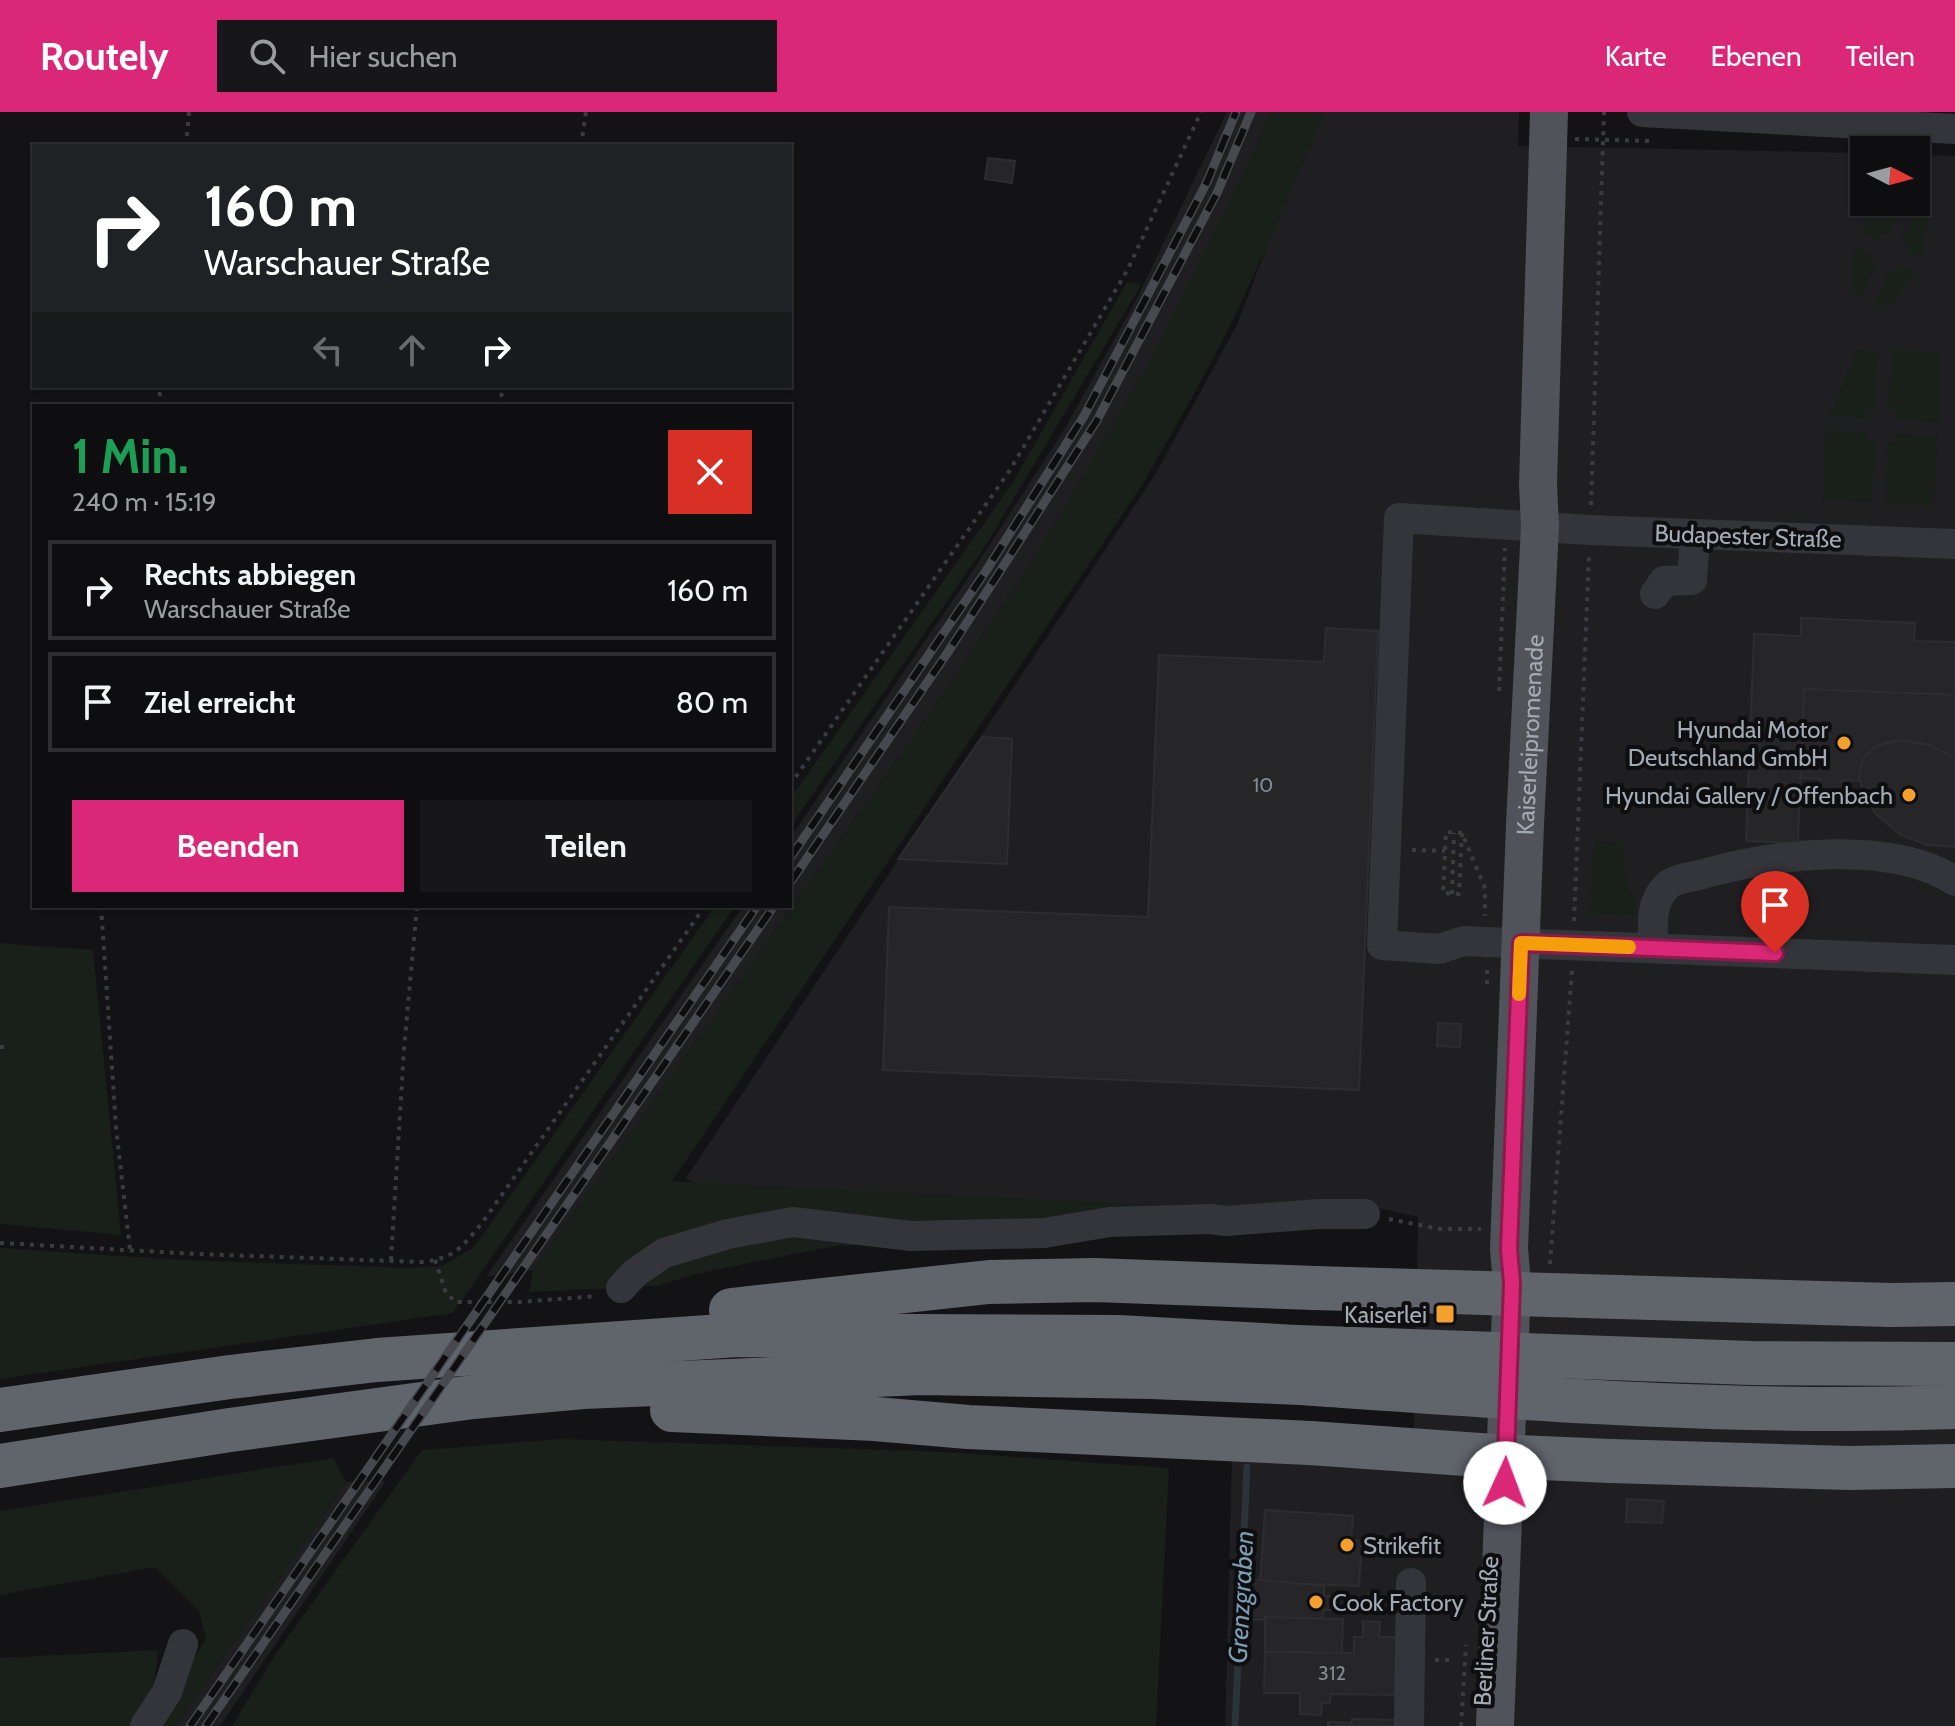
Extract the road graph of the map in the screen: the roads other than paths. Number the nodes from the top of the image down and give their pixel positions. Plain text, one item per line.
1 (1549, 112) edge
2 (1569, 112) edge
3 (1642, 112) edge
4 (1955, 129) edge
5 (1540, 526) junction
6 (1695, 534) junction
7 (1955, 544) edge
8 (1655, 594) dead end
9 (1955, 881) edge
10 (1521, 943) junction
11 (1654, 948) junction
12 (1955, 960) edge
13 (1365, 1214) road end
14 (1495, 1239) junction
15 (621, 1288) road end
16 (1931, 1300) edge
17 (489, 1351) junction
18 (1955, 1364) edge
19 (1299, 1365) junction
20 (491, 1395) junction
21 (1955, 1407) edge
22 (0, 1410) edge
23 (0, 1466) edge
24 (1950, 1469) edge
25 (1411, 1583) dead end
26 (183, 1644) dead end
27 (145, 1726) edge
28 (1409, 1726) edge
29 (1482, 1726) edge
30 (1495, 1726) edge

1 - 5 main road, Kaiserleipromenade
2 - 5 main road, Kaiserleipromenade
3 - 4 street
5 - 6 street, Budapester Straße
5 - 10 main road, Kaiserleipromenade
5 - 10 street, Budapester Straße
6 - 7 street, Budapester Straße
6 - 8 street
9 - 11 street
10 - 11 street
10 - 14 main road, Berliner Straße
11 - 12 street
13 - 15 street
14 - 29 main road, Berliner Straße
14 - 30 main road, Berliner Straße
16 - 17 highway, bridge
17 - 19 highway
17 - 22 highway
18 - 19 highway, bridge
19 - 20 highway
19 - 21 highway, bridge
20 - 23 highway
20 - 24 highway, bridge
25 - 28 street
26 - 27 street

